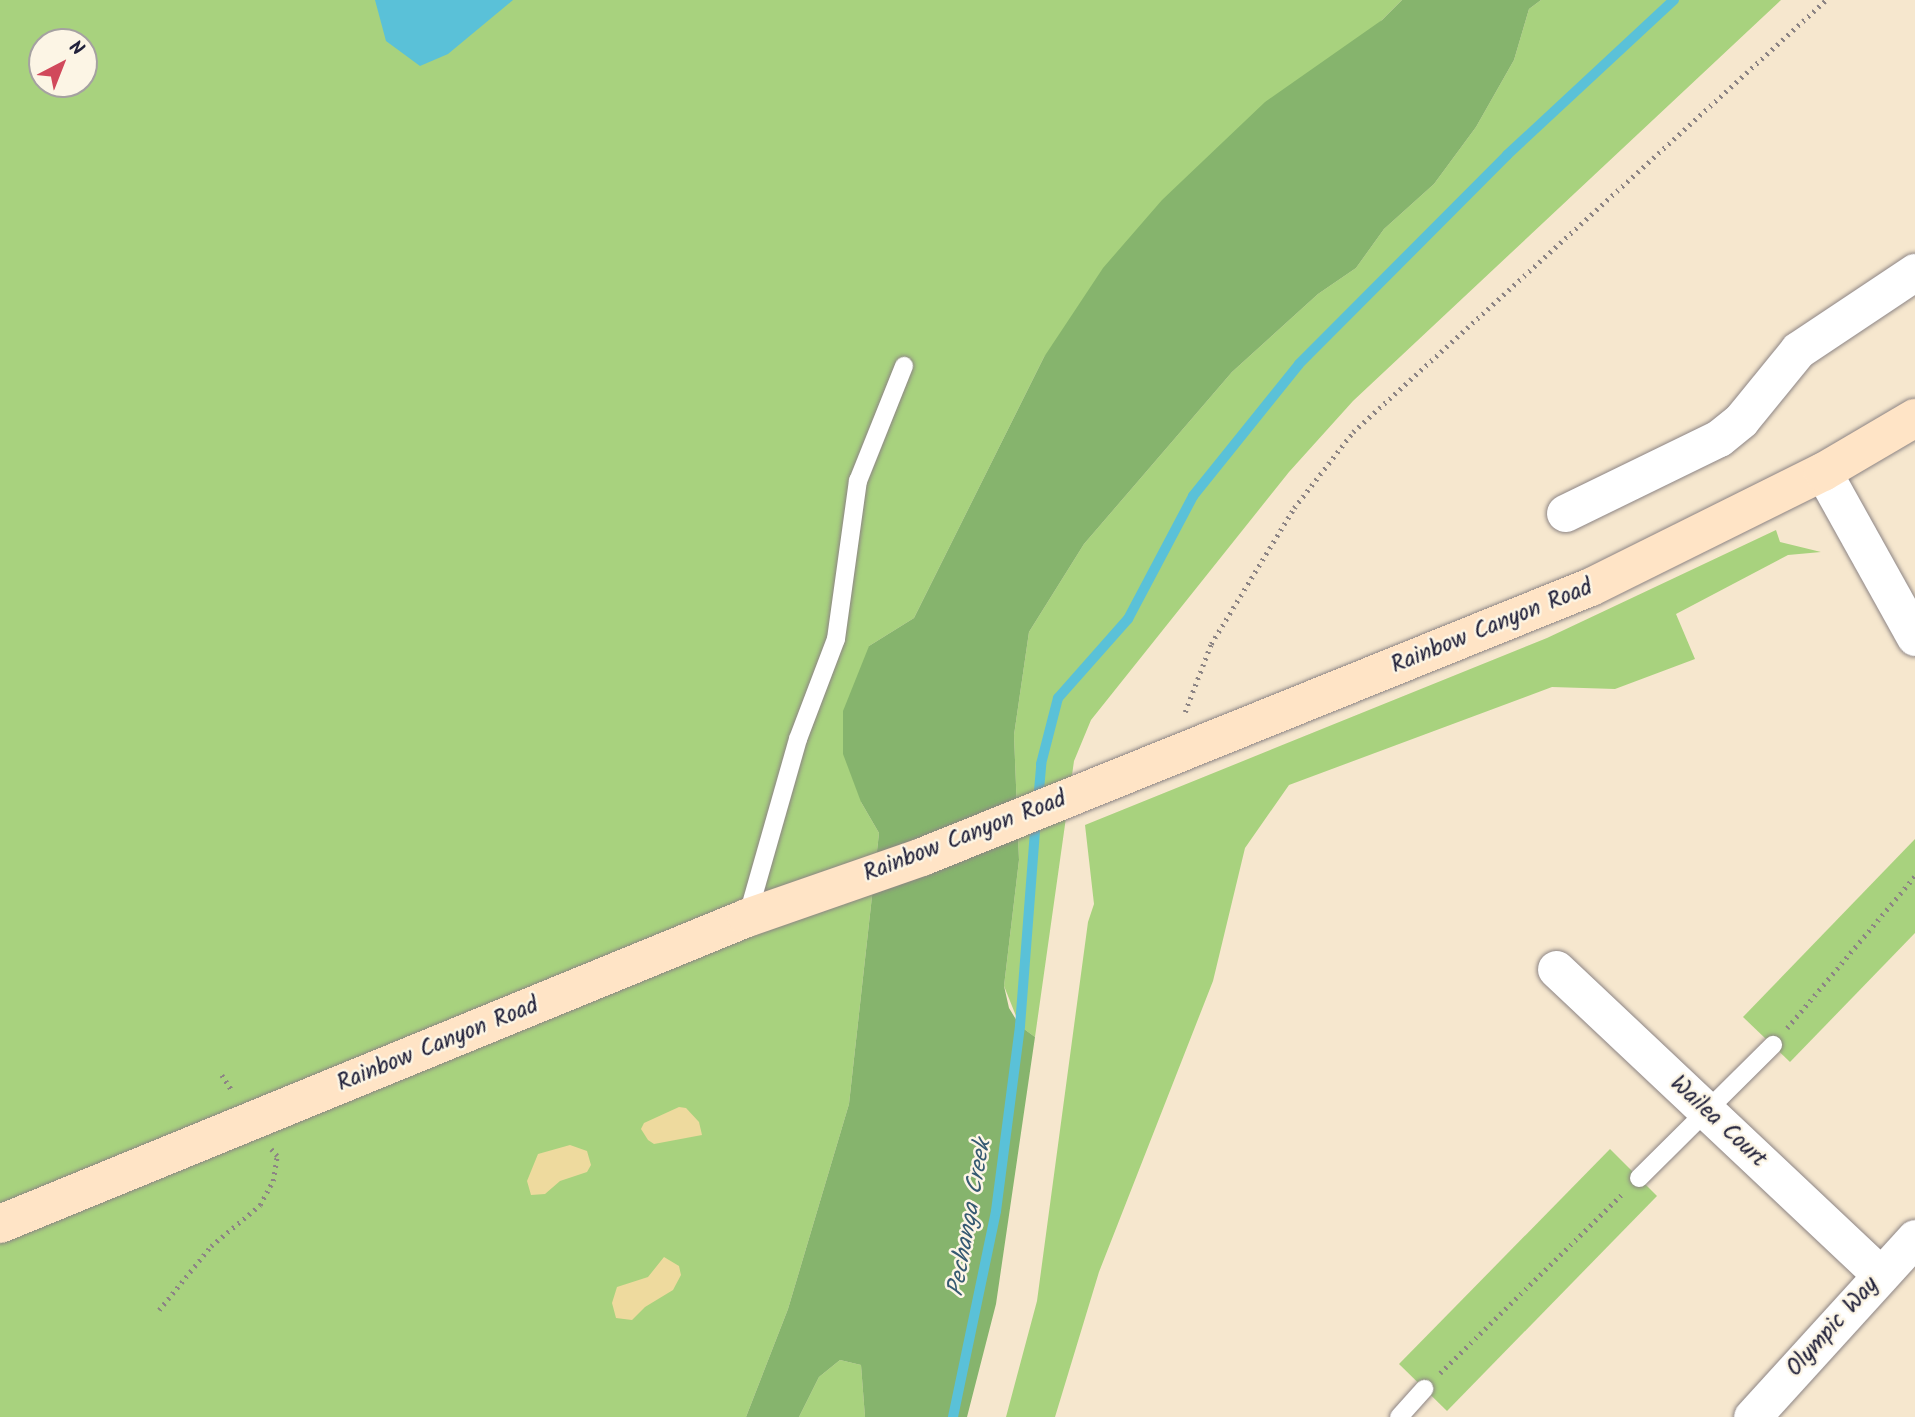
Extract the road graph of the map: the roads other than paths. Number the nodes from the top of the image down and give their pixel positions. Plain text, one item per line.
1 (1915, 272) edge
2 (904, 366) dead end
3 (1915, 418) edge
4 (1823, 472) junction
5 (1565, 513) dead end
6 (1915, 637) edge
7 (747, 918) junction
8 (1556, 969) dead end
9 (1773, 1045) road end
10 (1707, 1111) junction
11 (1639, 1178) road end
12 (0, 1224) edge
13 (1915, 1238) edge
14 (1881, 1275) junction
15 (1424, 1389) road end
16 (1399, 1417) edge
17 (1752, 1417) edge

1 - 5 street
2 - 7 lane
3 - 4 main road, Rainbow Canyon Road
4 - 6 street
4 - 7 main road, Rainbow Canyon Road
7 - 12 main road, Rainbow Canyon Road
8 - 10 street, Wailea Court
9 - 10 lane
10 - 11 lane
10 - 14 street, Wailea Court
13 - 14 street, Olympic Way
14 - 17 street, Olympic Way
15 - 16 lane

